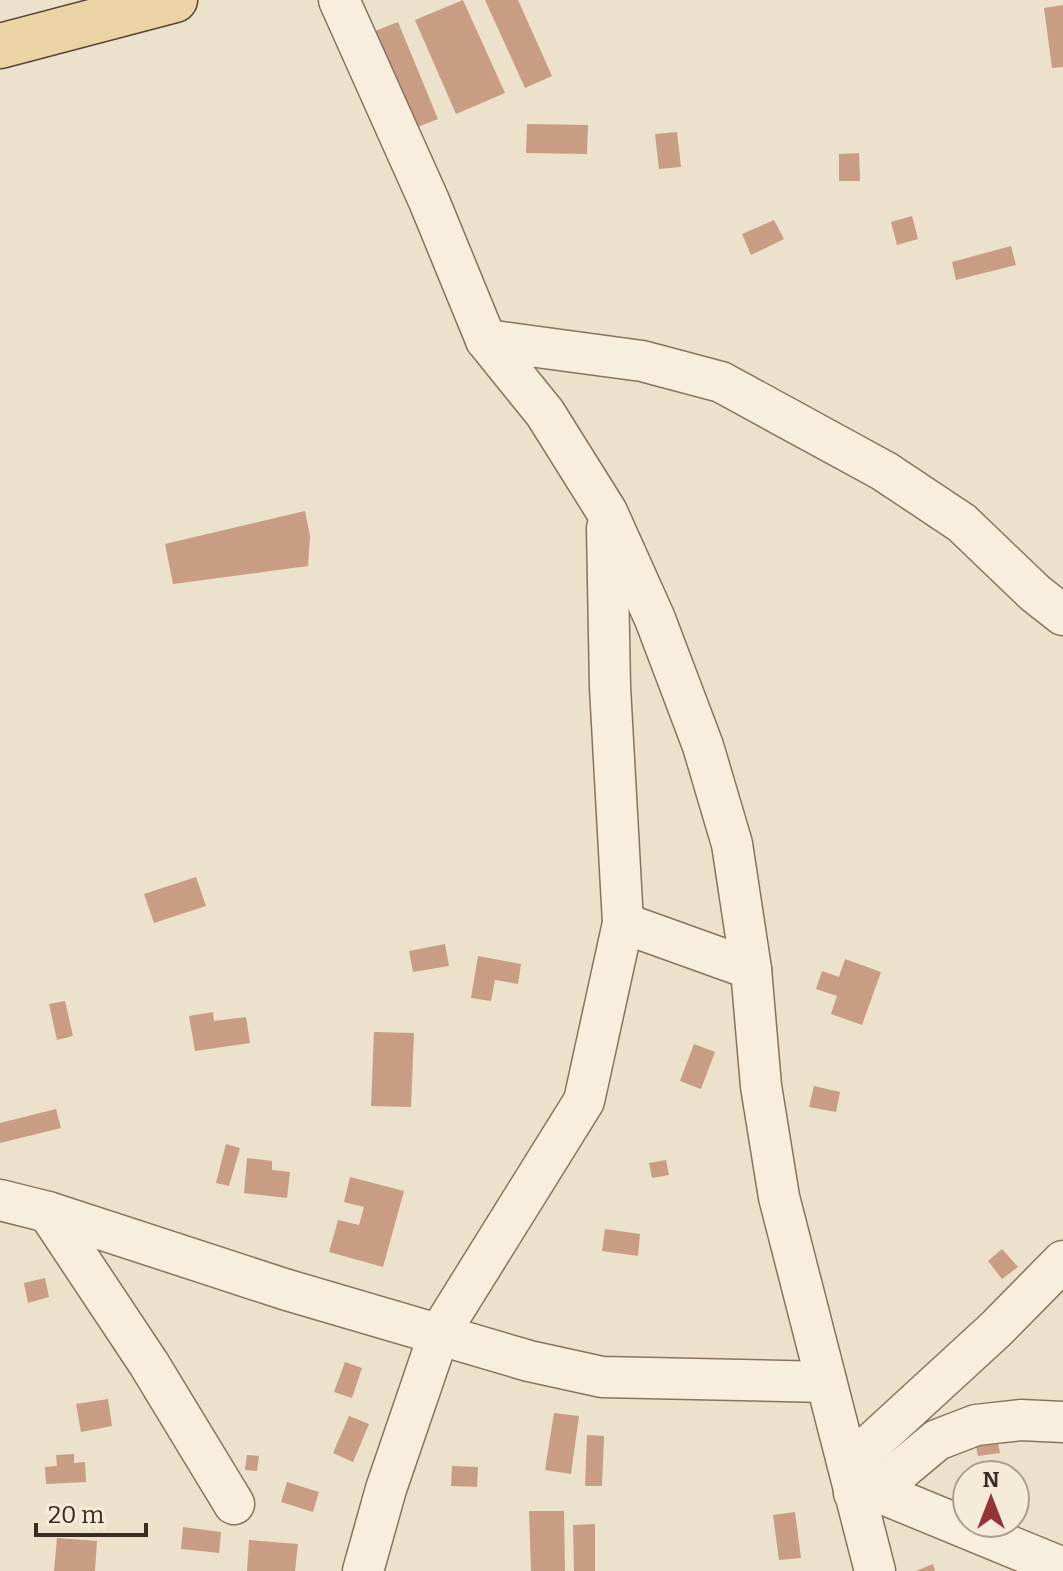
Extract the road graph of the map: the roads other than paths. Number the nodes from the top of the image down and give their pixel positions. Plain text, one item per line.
1 (175, 0) edge
2 (339, 0) edge
3 (0, 46) edge
4 (486, 340) junction
5 (607, 512) junction
6 (1063, 615) edge
7 (623, 923) junction
8 (751, 969) junction
9 (0, 1200) edge
10 (48, 1212) junction
11 (1063, 1261) edge
12 (439, 1334) junction
13 (826, 1382) junction
14 (1063, 1422) edge
15 (859, 1483) junction
16 (234, 1504) dead end
17 (1063, 1568) edge
18 (363, 1571) edge
19 (875, 1571) edge

1 - 3 main road
2 - 4 street
4 - 5 street
4 - 6 street
5 - 7 street
5 - 8 street
7 - 8 street
7 - 12 street
8 - 13 street
9 - 10 street
10 - 12 street
10 - 16 street
11 - 15 street
12 - 13 street
12 - 18 street
13 - 15 street
14 - 15 street
15 - 17 street
15 - 19 street

